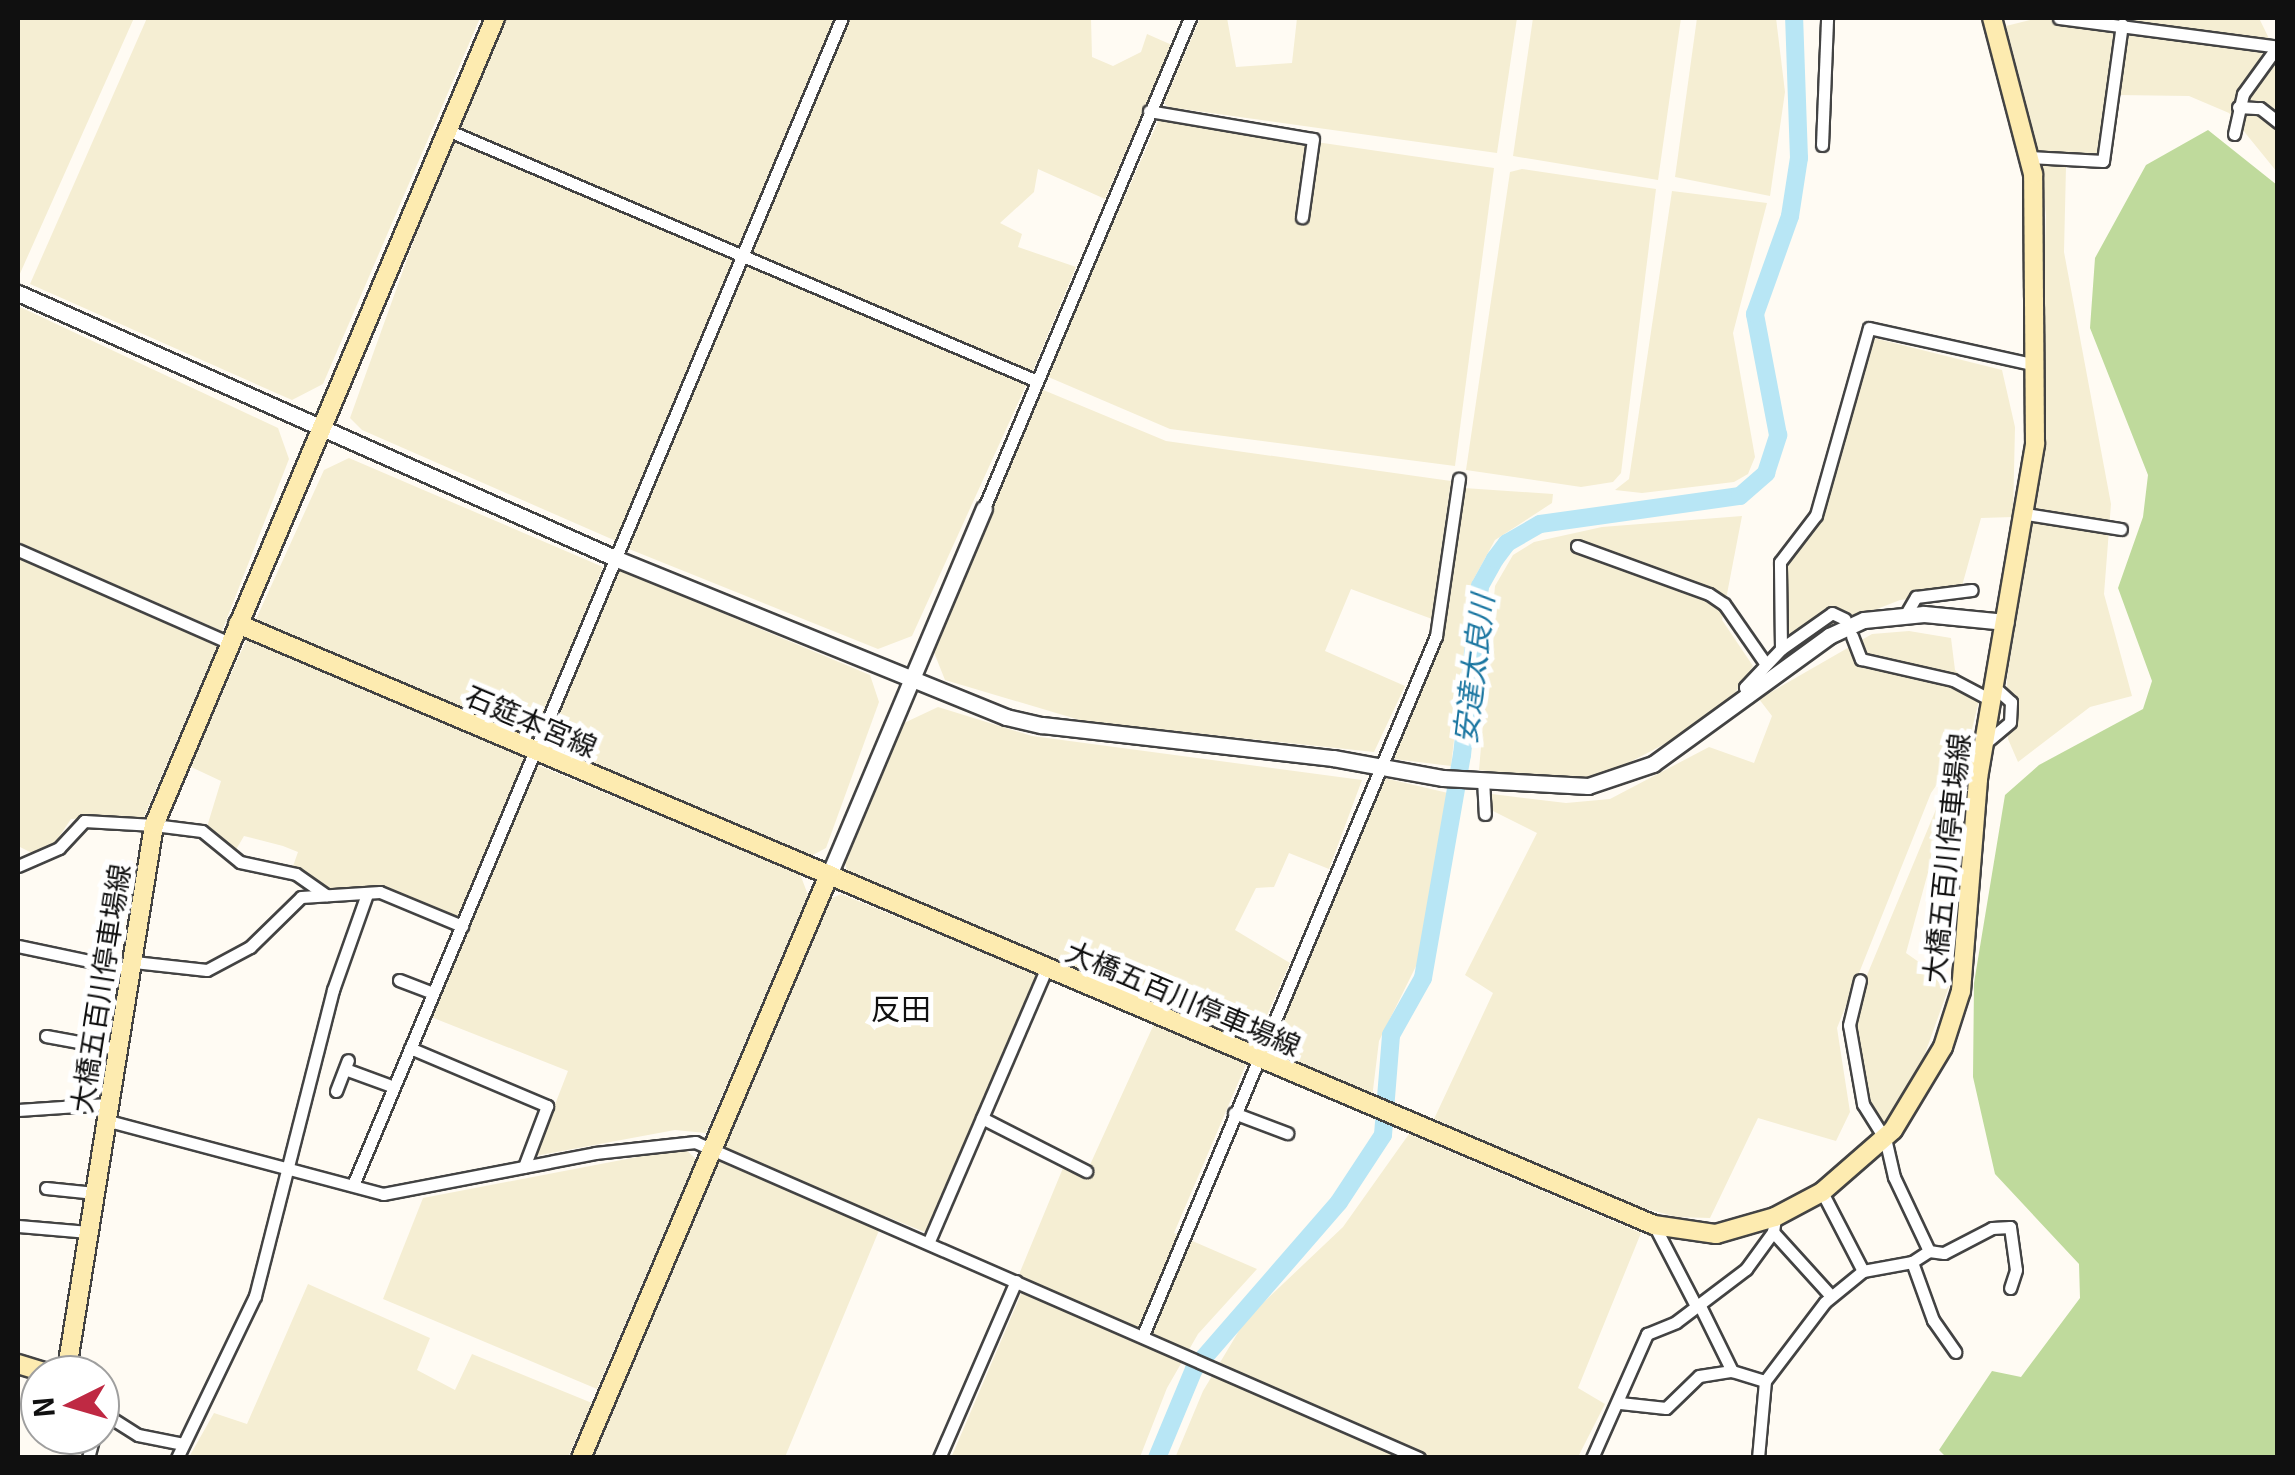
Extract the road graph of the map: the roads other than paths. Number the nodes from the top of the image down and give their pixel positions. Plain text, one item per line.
1 (494, 18) edge
2 (842, 18) edge
3 (1190, 18) edge
4 (1826, 18) edge
5 (1994, 18) edge
6 (2058, 18) edge
7 (2122, 24) junction
8 (2277, 47) edge
9 (2238, 107) junction
10 (1149, 111) junction
11 (2278, 122) edge
12 (447, 130) junction
13 (2234, 134) dead end
14 (1822, 144) dead end
15 (2029, 157) junction
16 (1302, 217) dead end
17 (742, 255) junction
18 (18, 294) edge
19 (2036, 365) junction
20 (1037, 381) junction
21 (323, 430) junction
22 (1459, 478) dead end
23 (984, 508) joint
24 (2026, 514) junction
25 (2121, 529) dead end
26 (1577, 546) dead end
27 (18, 550) edge
28 (617, 560) junction
29 (1972, 590) dead end
30 (1906, 614) junction
31 (1845, 619) dead end
32 (2006, 622) junction
33 (238, 624) junction
34 (1852, 636) dead end
35 (230, 643) junction
36 (1780, 649) junction
37 (1765, 664) junction
38 (913, 674) junction
39 (1992, 693) junction
40 (1748, 697) junction
41 (535, 752) junction
42 (1380, 765) junction
43 (1479, 780) junction
44 (1485, 814) dead end
45 (154, 825) junction
46 (18, 866) edge
47 (829, 875) junction
48 (366, 894) junction
49 (326, 895) junction
50 (462, 926) junction
51 (18, 946) edge
52 (133, 966) junction
53 (1046, 969) junction
54 (399, 980) dead end
55 (1860, 980) dead end
56 (433, 993) junction
57 (46, 1036) dead end
58 (410, 1048) junction
59 (117, 1049) junction
60 (1258, 1056) junction
61 (394, 1087) junction
62 (336, 1091) dead end
63 (18, 1110) edge
64 (106, 1112) junction
65 (1234, 1113) junction
66 (982, 1118) junction
67 (1286, 1133) dead end
68 (1886, 1139) junction
69 (714, 1148) junction
70 (524, 1167) junction
71 (286, 1170) junction
72 (1086, 1171) dead end
73 (353, 1186) junction
74 (46, 1188) dead end
75 (1822, 1192) junction
76 (95, 1193) junction
77 (1774, 1224) junction
78 (1654, 1225) junction
79 (18, 1226) edge
80 (90, 1232) junction
81 (929, 1241) junction
82 (1929, 1251) junction
83 (1912, 1262) junction
84 (1863, 1271) junction
85 (1016, 1281) junction
86 (2010, 1288) dead end
87 (1831, 1296) junction
88 (1698, 1305) junction
89 (1143, 1335) junction
90 (1955, 1352) dead end
91 (69, 1355) edge
92 (1732, 1371) junction
93 (1764, 1380) junction
94 (1620, 1403) junction
95 (120, 1423) edge
96 (183, 1444) junction
97 (1594, 1453) edge
98 (1760, 1456) edge
99 (176, 1458) edge
100 (582, 1458) edge
101 (940, 1458) edge
102 (1419, 1458) edge
103 (1607, 1458) edge

1 - 12 main road
2 - 17 street
3 - 10 street
4 - 14 street
5 - 15 main road, 大橋五百川停車場線
6 - 7 street
7 - 8 street
7 - 15 street
8 - 9 street
9 - 11 street
9 - 13 street
10 - 16 street
10 - 20 street
12 - 17 street
12 - 21 main road
15 - 19 main road, 大橋五百川停車場線
17 - 20 street
17 - 28 street
18 - 21 street
19 - 24 main road, 大橋五百川停車場線
19 - 36 street
20 - 23 street
21 - 28 street
21 - 33 main road
22 - 42 street
23 - 38 street
24 - 25 street
24 - 32 main road, 大橋五百川停車場線
26 - 37 street
27 - 35 street
28 - 38 street
28 - 41 street
29 - 30 street
30 - 32 street
30 - 40 street
31 - 36 street
32 - 39 main road, 大橋五百川停車場線
33 - 35 main road, 大橋五百川停車場線
33 - 41 main road, 石筵本宮線
34 - 39 street
35 - 45 main road, 大橋五百川停車場線
36 - 37 street
37 - 40 street
38 - 42 street
38 - 47 street
39 - 68 main road, 大橋五百川停車場線
40 - 43 street
41 - 47 main road, 石筵本宮線
41 - 50 street
42 - 43 street
42 - 60 street
43 - 44 street
45 - 46 street
45 - 49 street
45 - 52 main road, 大橋五百川停車場線
47 - 53 main road, 大橋五百川停車場線
47 - 69 main road
48 - 49 street
48 - 50 street
48 - 71 street
49 - 52 street
50 - 56 street
51 - 52 street
52 - 59 main road, 大橋五百川停車場線
53 - 60 main road, 大橋五百川停車場線
53 - 66 street
54 - 56 street
55 - 68 street
56 - 58 street
57 - 59 street
58 - 61 street
58 - 70 street
59 - 64 main road, 大橋五百川停車場線
60 - 65 street
60 - 78 main road, 大橋五百川停車場線
61 - 62 street
61 - 73 street
63 - 64 street
64 - 71 street
64 - 76 main road, 大橋五百川停車場線
65 - 67 street
65 - 89 street
66 - 72 street
66 - 81 street
68 - 75 main road, 大橋五百川停車場線
68 - 82 street
69 - 70 street
69 - 81 street
69 - 100 main road
70 - 73 street
71 - 73 street
71 - 96 street
74 - 76 street
75 - 77 main road, 大橋五百川停車場線
75 - 84 street
76 - 80 main road, 大橋五百川停車場線
77 - 78 main road, 大橋五百川停車場線
77 - 87 street
77 - 88 street
78 - 88 street
79 - 80 street
80 - 91 main road, 大橋五百川停車場線
81 - 85 street
82 - 83 street
82 - 86 street
83 - 84 street
83 - 90 street
84 - 87 street
85 - 89 street
85 - 101 street
87 - 93 street
88 - 92 street
88 - 94 street
89 - 102 street
92 - 93 street
92 - 94 street
93 - 98 street
94 - 97 street
95 - 96 street
96 - 99 street
97 - 103 street

